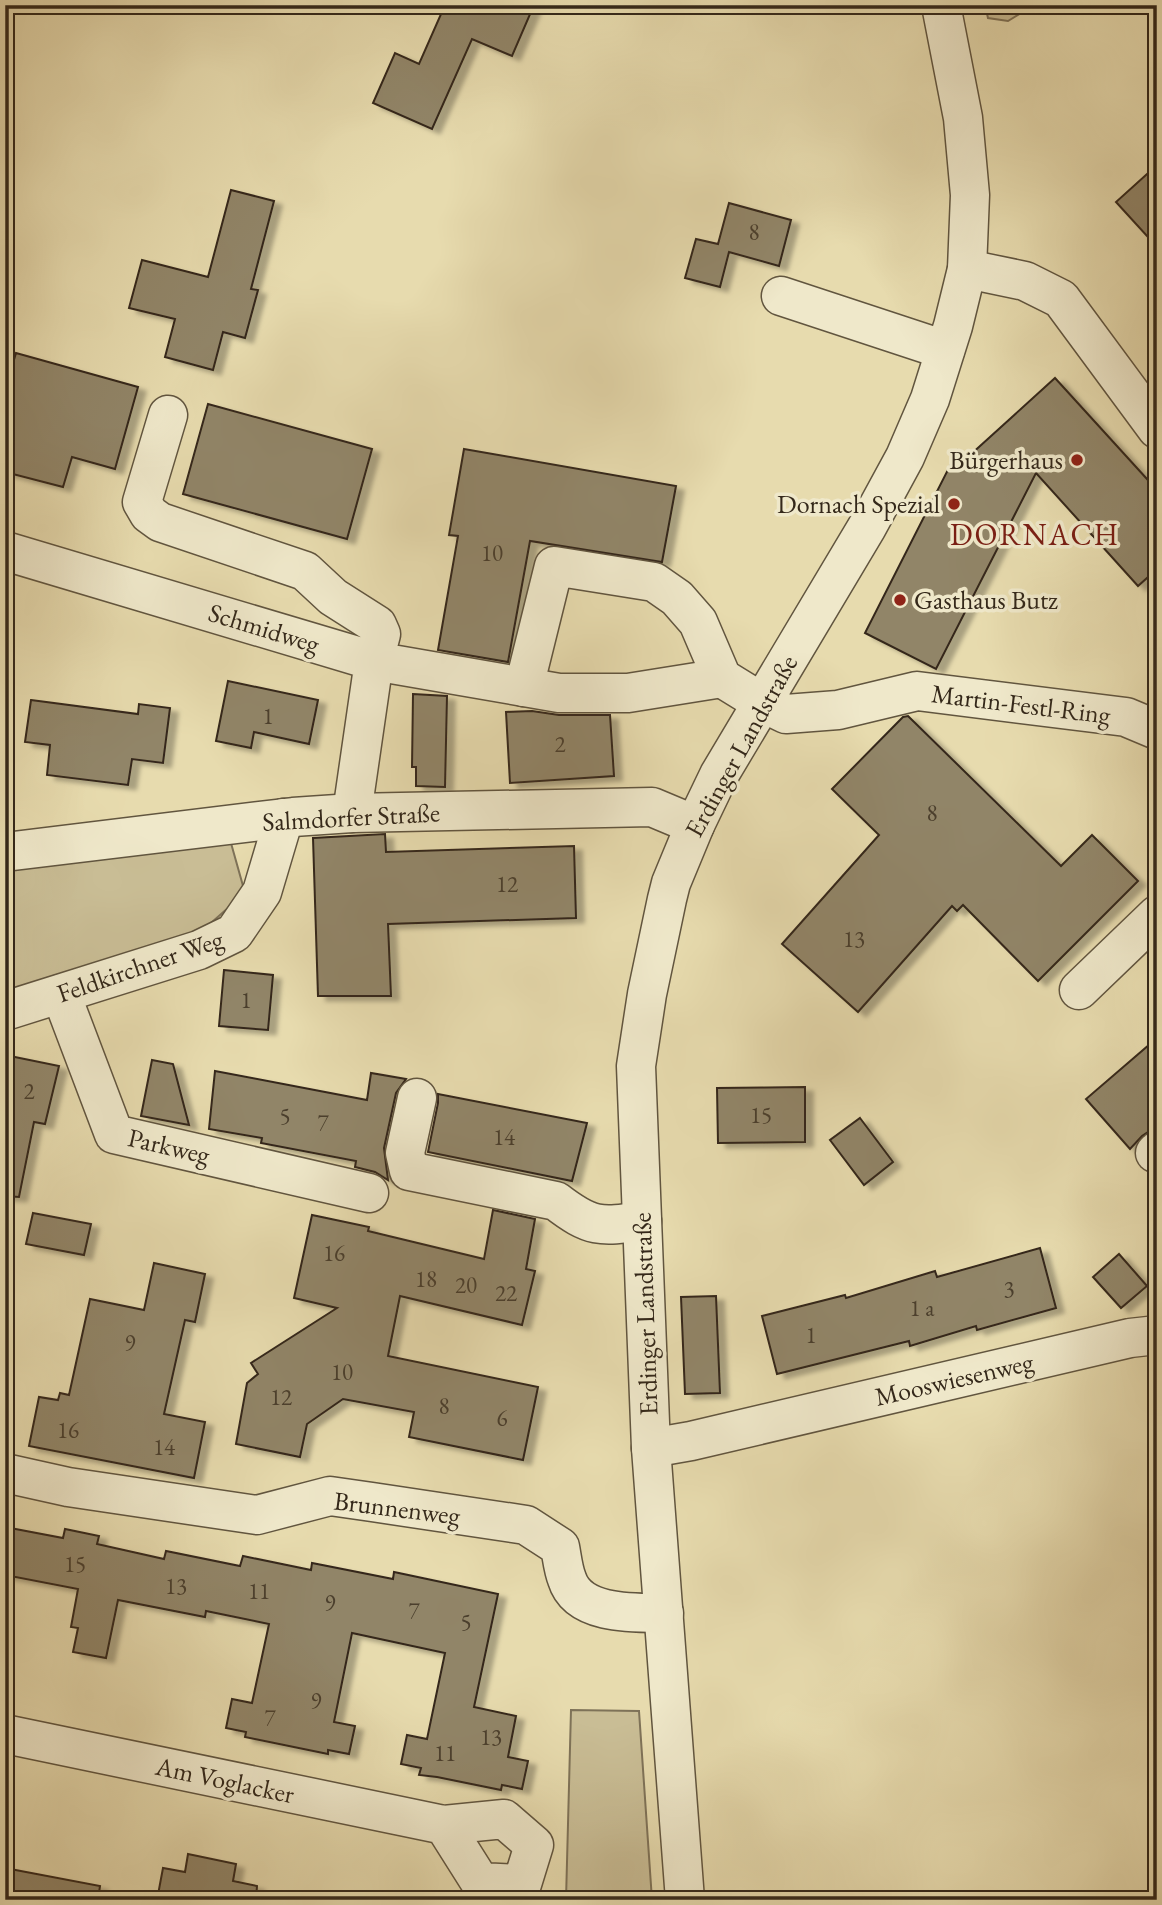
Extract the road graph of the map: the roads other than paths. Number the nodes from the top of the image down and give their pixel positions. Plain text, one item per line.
1 (941, 5) edge
2 (967, 269) junction
3 (781, 296) dead end
4 (945, 350) junction
5 (1150, 402) edge
6 (168, 415) dead end
7 (5, 551) edge
8 (374, 661) junction
9 (722, 678) junction
10 (524, 687) junction
11 (761, 702) junction
12 (1157, 730) edge
13 (352, 813) junction
14 (284, 818) junction
15 (695, 825) junction
16 (5, 852) edge
17 (1157, 915) edge
18 (1079, 990) dead end
19 (61, 994) junction
20 (5, 1011) edge
21 (417, 1098) dead end
22 (369, 1193) dead end
23 (642, 1221) junction
24 (1157, 1335) edge
25 (651, 1448) junction
26 (5, 1473) edge
27 (663, 1613) junction
28 (5, 1734) edge
29 (444, 1825) dead end
30 (685, 1900) edge

1 - 2 street, Erdinger Landstraße
2 - 4 street, Erdinger Landstraße
2 - 5 street
3 - 4 street
4 - 11 street, Erdinger Landstraße
6 - 8 street
7 - 8 street, Schmidweg
8 - 10 street, Schmidweg
8 - 13 street
9 - 10 street, Schmidweg
9 - 10 street
9 - 11 street, Martin-Festl-Ring
11 - 12 street, Martin-Festl-Ring
11 - 15 street, Erdinger Landstraße
13 - 14 street, Salmdorfer Straße
13 - 15 street, Salmdorfer Straße
14 - 16 street, Salmdorfer Straße
14 - 19 street, Feldkirchner Weg
15 - 23 street, Erdinger Landstraße
17 - 18 street
19 - 20 street, Feldkirchner Weg
19 - 22 street, Parkweg
21 - 23 street
23 - 25 street, Erdinger Landstraße
24 - 25 street, Mooswiesenweg
25 - 27 street, Erdinger Landstraße
26 - 27 street, Brunnenweg
27 - 30 street, Erdinger Landstraße
28 - 29 street, Am Voglacker

